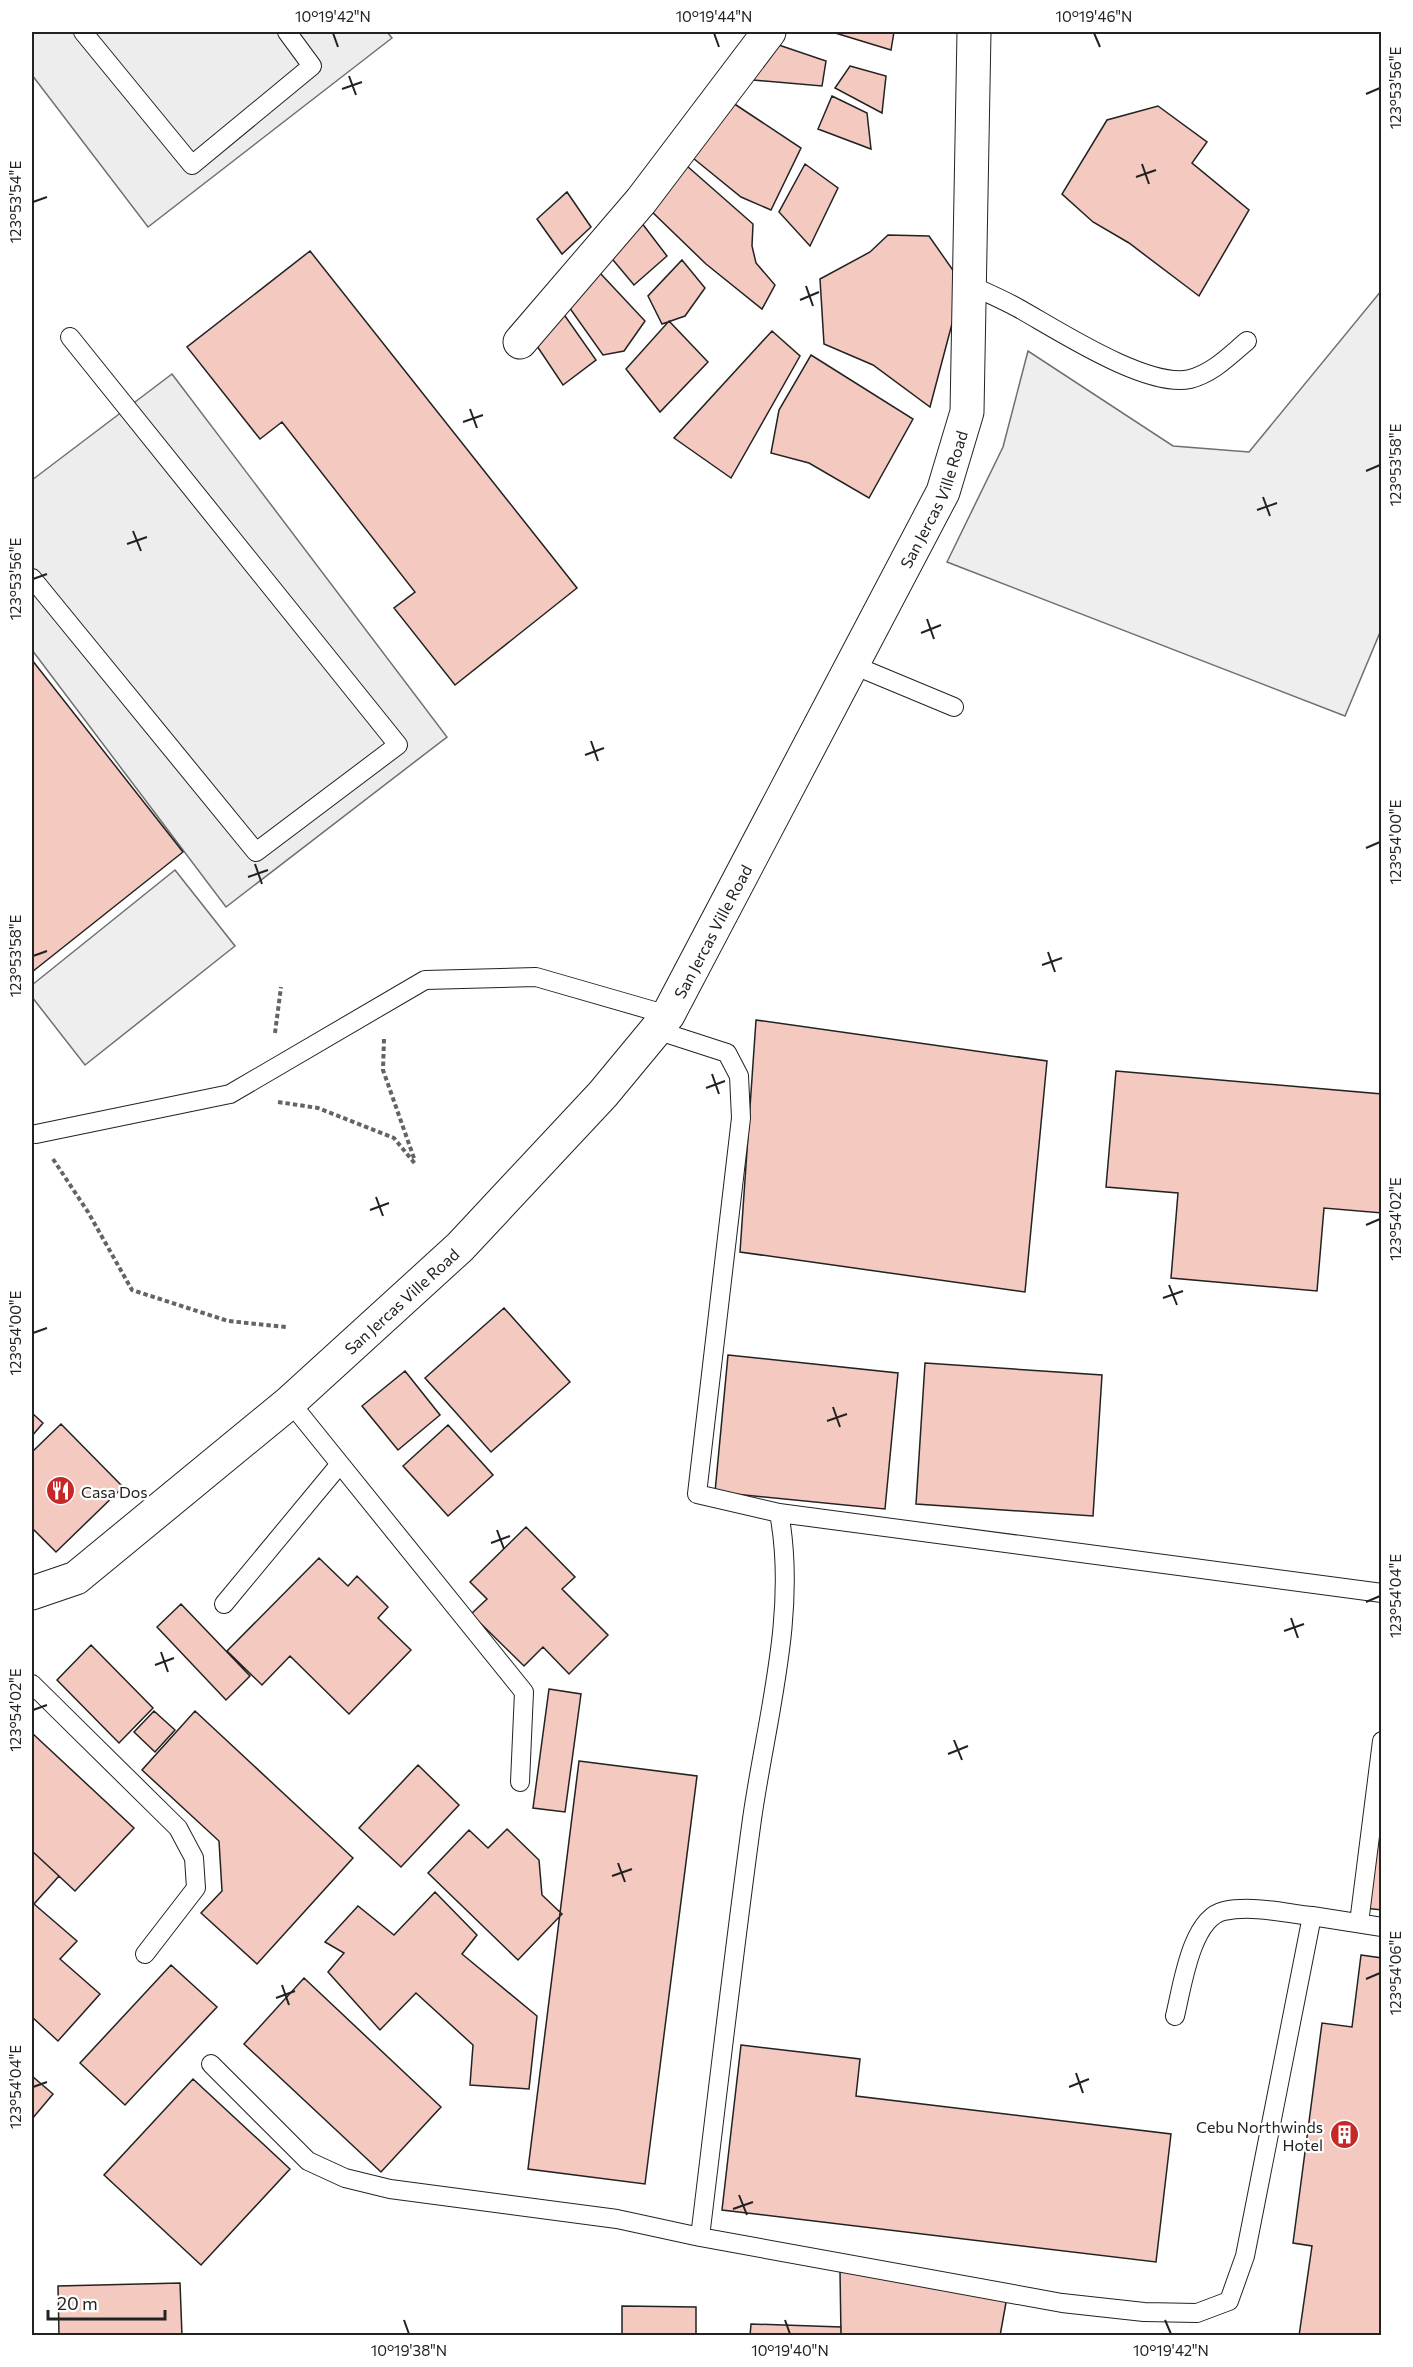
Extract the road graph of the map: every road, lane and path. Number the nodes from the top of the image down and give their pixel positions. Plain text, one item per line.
1 (83, 32) edge
2 (287, 32) edge
3 (769, 32) edge
4 (974, 32) edge
5 (968, 284) junction
6 (70, 337) dead end
7 (1247, 341) dead end
8 (520, 342) dead end
9 (32, 578) edge
10 (853, 664) junction
11 (954, 707) dead end
12 (384, 1005) junction
13 (662, 1022) junction
14 (230, 1094) junction
15 (36, 1134) joint
16 (286, 1327) dead end
17 (290, 1402) junction
18 (340, 1464) junction
19 (779, 1513) junction
20 (32, 1593) edge
21 (1382, 1593) edge
22 (224, 1604) dead end
23 (32, 1684) edge
24 (1382, 1741) edge
25 (520, 1782) dead end
26 (1312, 1916) junction
27 (1359, 1923) junction
28 (1382, 1926) edge
29 (145, 1954) dead end
30 (1175, 2016) dead end
31 (211, 2064) dead end
32 (700, 2238) junction

1 - 2 lane
3 - 8 street
4 - 5 street, San Jercas Ville Road
5 - 7 lane
5 - 10 street, San Jercas Ville Road
6 - 9 lane
10 - 11 lane
10 - 13 street, San Jercas Ville Road
12 - 13 lane
12 - 14 lane
12 - 14 path
13 - 17 street, San Jercas Ville Road
13 - 19 lane
14 - 15 lane
15 - 16 path
17 - 18 lane
17 - 20 street, San Jercas Ville Road
18 - 22 lane
18 - 25 lane
19 - 21 lane
19 - 32 lane
23 - 29 lane
24 - 27 lane
26 - 27 lane
26 - 30 lane
26 - 32 lane
27 - 28 lane
31 - 32 lane

